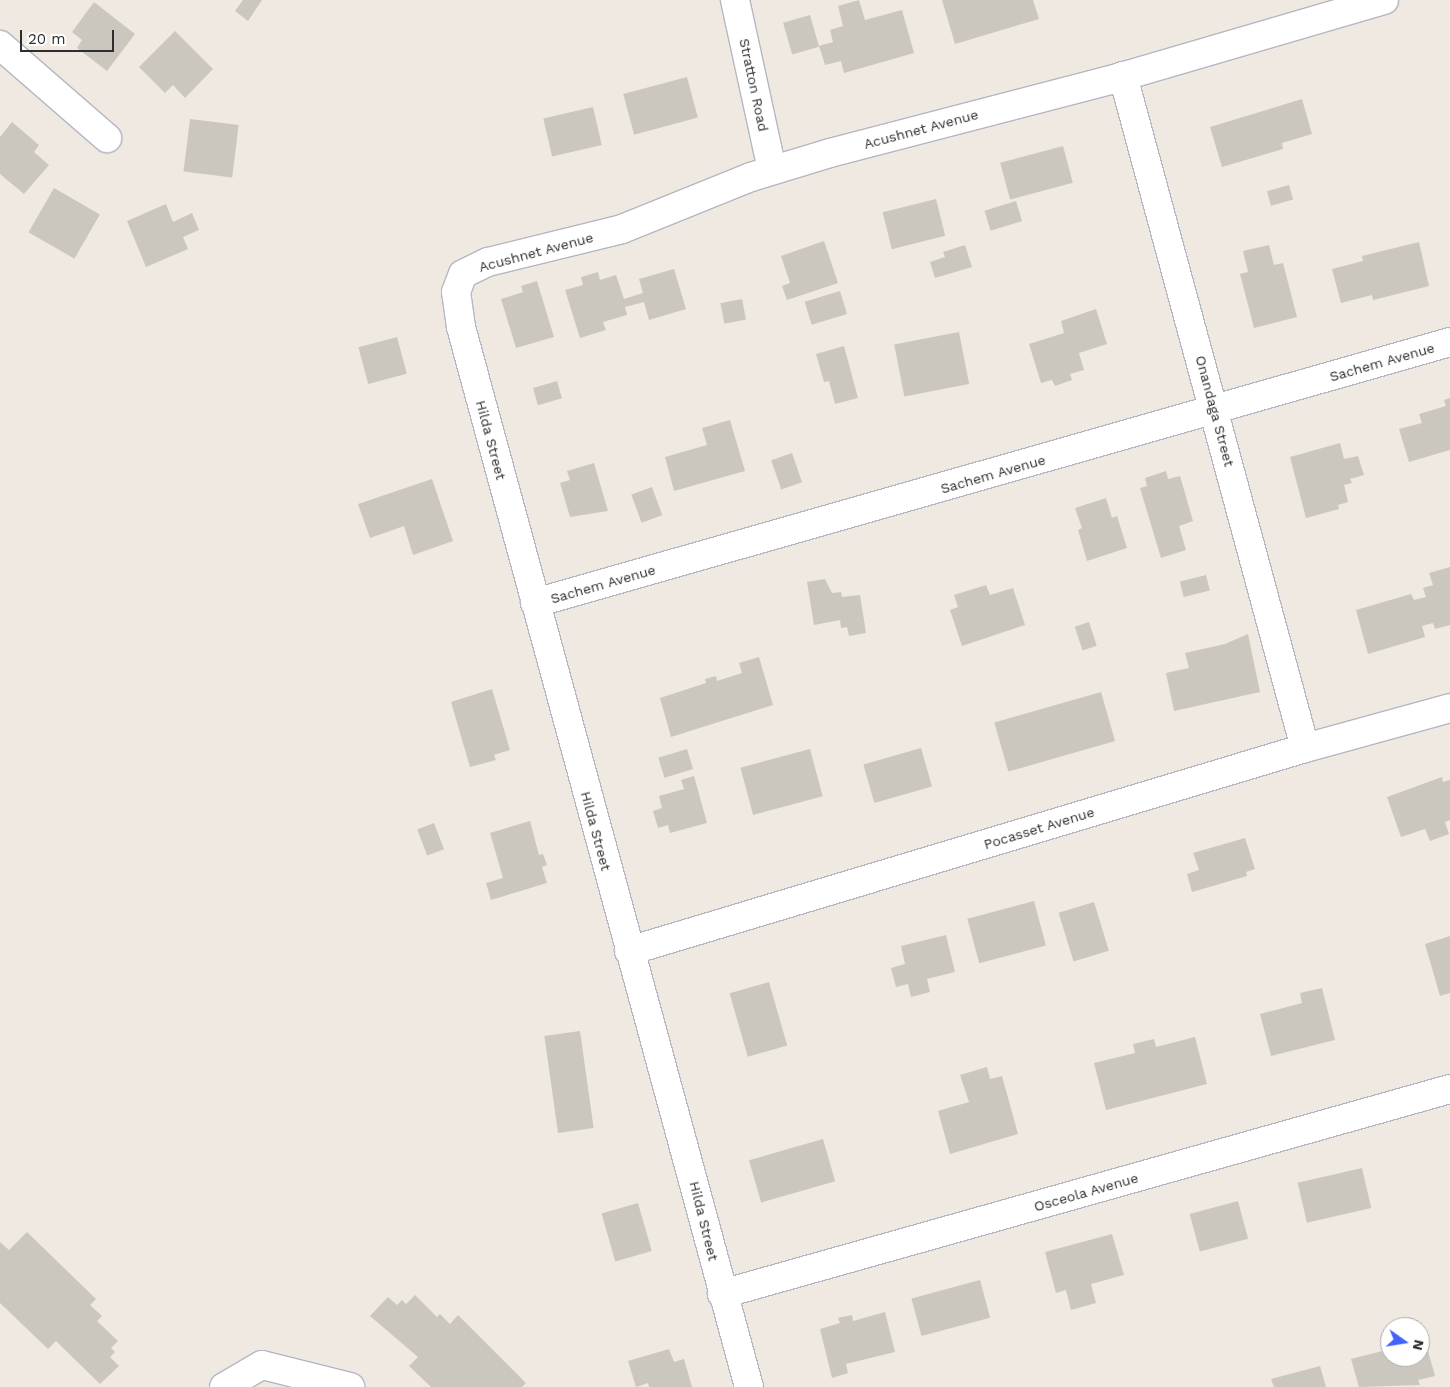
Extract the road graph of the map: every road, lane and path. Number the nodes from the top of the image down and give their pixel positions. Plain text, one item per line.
1 (735, 0) edge
2 (1384, 0) edge
3 (0, 45) edge
4 (1123, 76) junction
5 (107, 138) dead end
6 (772, 170) junction
7 (464, 274) joint
8 (1450, 342) edge
9 (1216, 411) junction
10 (535, 603) junction
11 (1450, 708) edge
12 (1304, 748) junction
13 (629, 951) junction
14 (1450, 1089) edge
15 (722, 1294) junction
16 (224, 1387) edge
17 (350, 1387) edge
18 (749, 1387) edge

1 - 6 street, Stratton Road
2 - 4 street, Acushnet Avenue
3 - 5 street
4 - 6 street, Acushnet Avenue
4 - 9 street, Onandaga Street
6 - 7 street, Acushnet Avenue
7 - 10 street, Hilda Street
8 - 9 street, Sachem Avenue
9 - 10 street, Sachem Avenue
9 - 12 street, Onandaga Street
10 - 13 street, Hilda Street
11 - 12 street, Pocasset Avenue
12 - 13 street, Pocasset Avenue
13 - 15 street, Hilda Street
14 - 15 street, Osceola Avenue
15 - 18 street, Hilda Street
16 - 17 street

